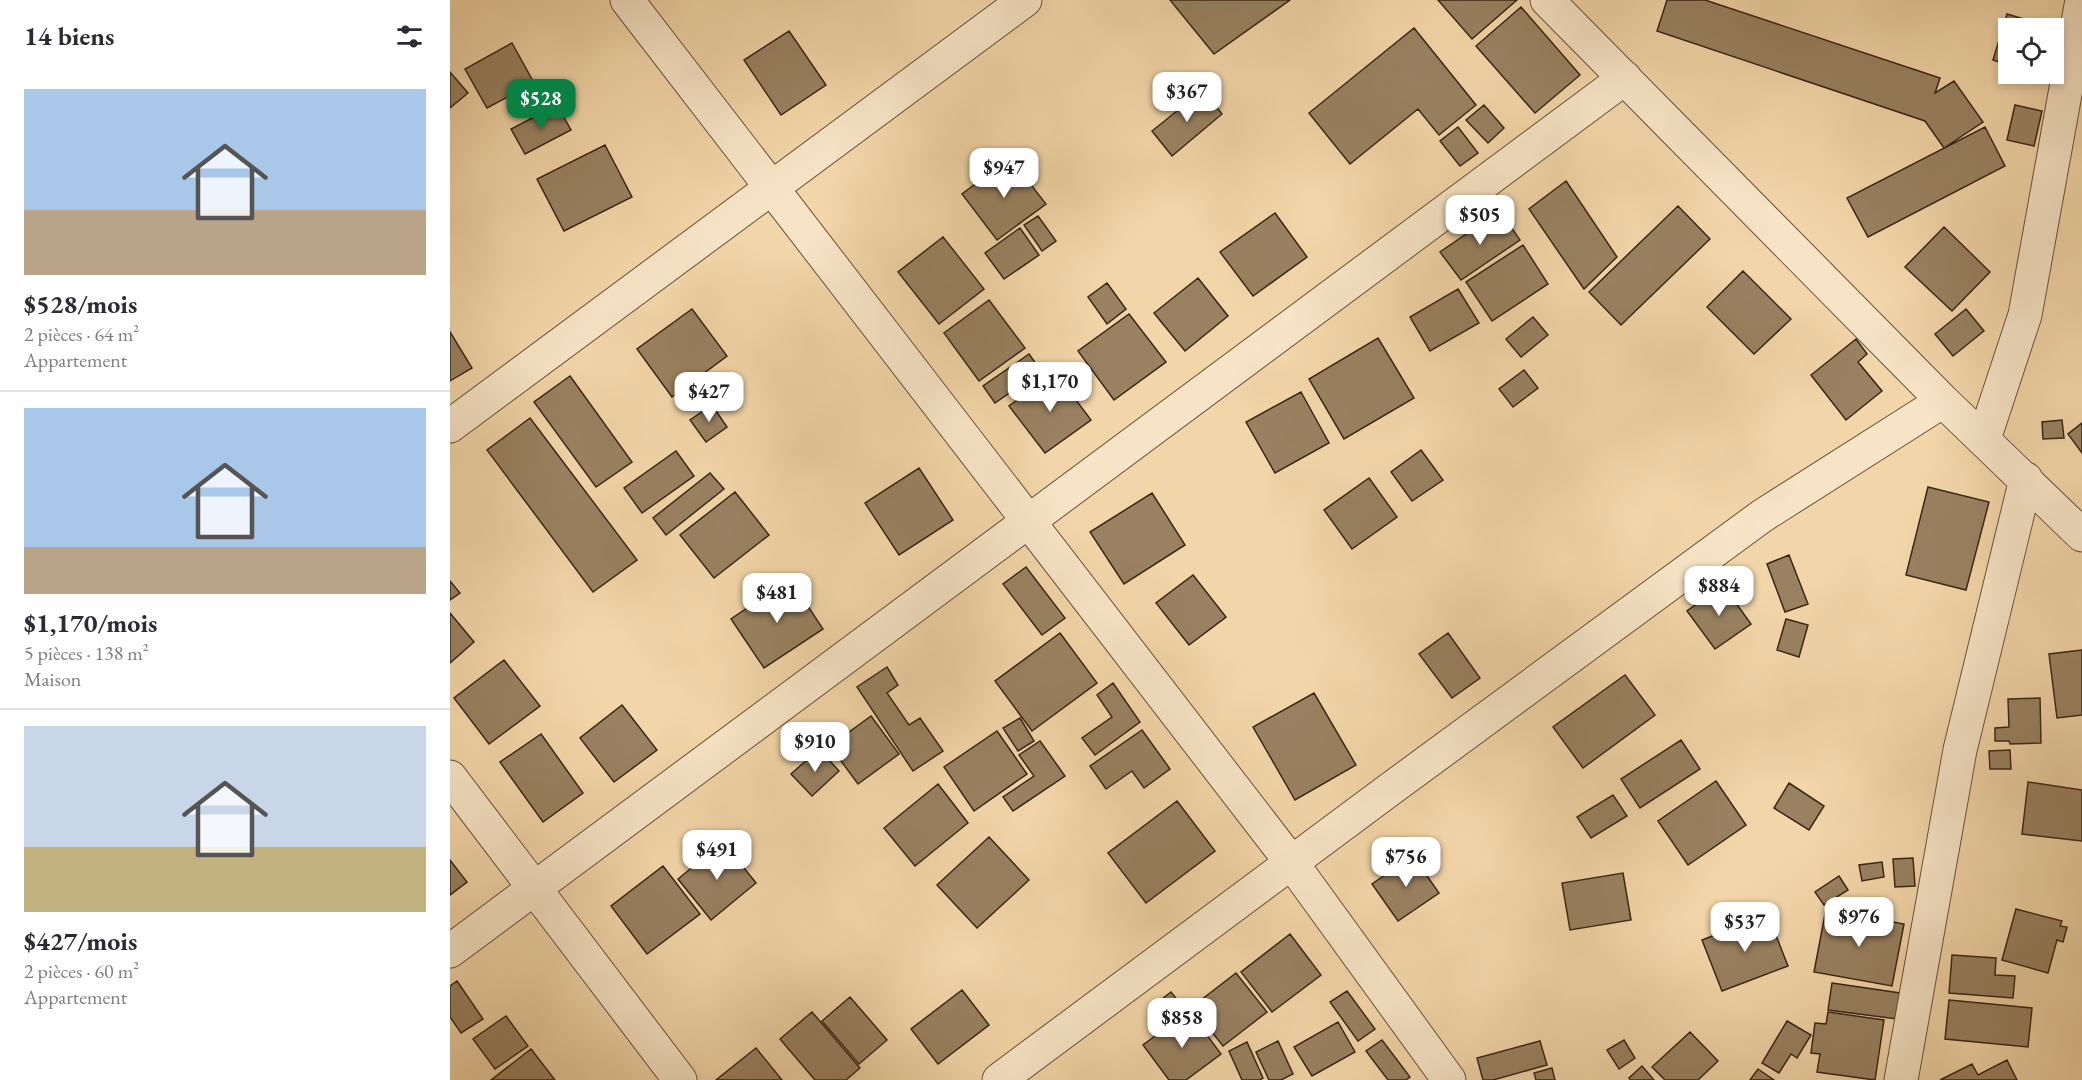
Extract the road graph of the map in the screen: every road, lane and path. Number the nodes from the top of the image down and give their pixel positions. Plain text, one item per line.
1 (627, 0) edge
2 (1024, 0) edge
3 (1548, 0) edge
4 (2082, 0) edge
5 (2077, 54) edge
6 (1625, 78) junction
7 (772, 187) junction
8 (1943, 401) junction
9 (450, 426) edge
10 (1984, 439) junction
11 (2026, 479) junction
12 (1029, 521) junction
13 (2082, 535) edge
14 (450, 777) edge
15 (1291, 862) junction
16 (535, 889) junction
17 (450, 951) edge
18 (680, 1080) edge
19 (999, 1080) edge
20 (1449, 1080) edge
21 (1901, 1080) edge

1 - 7 street
2 - 7 street
3 - 6 street
4 - 5 street
5 - 10 street
6 - 8 street
6 - 12 street
7 - 9 street
7 - 12 street
8 - 10 street
8 - 15 street
10 - 11 street
11 - 13 street
11 - 21 street
12 - 15 street
12 - 16 street
14 - 16 street
15 - 19 street
15 - 20 street
16 - 17 street
16 - 18 street

